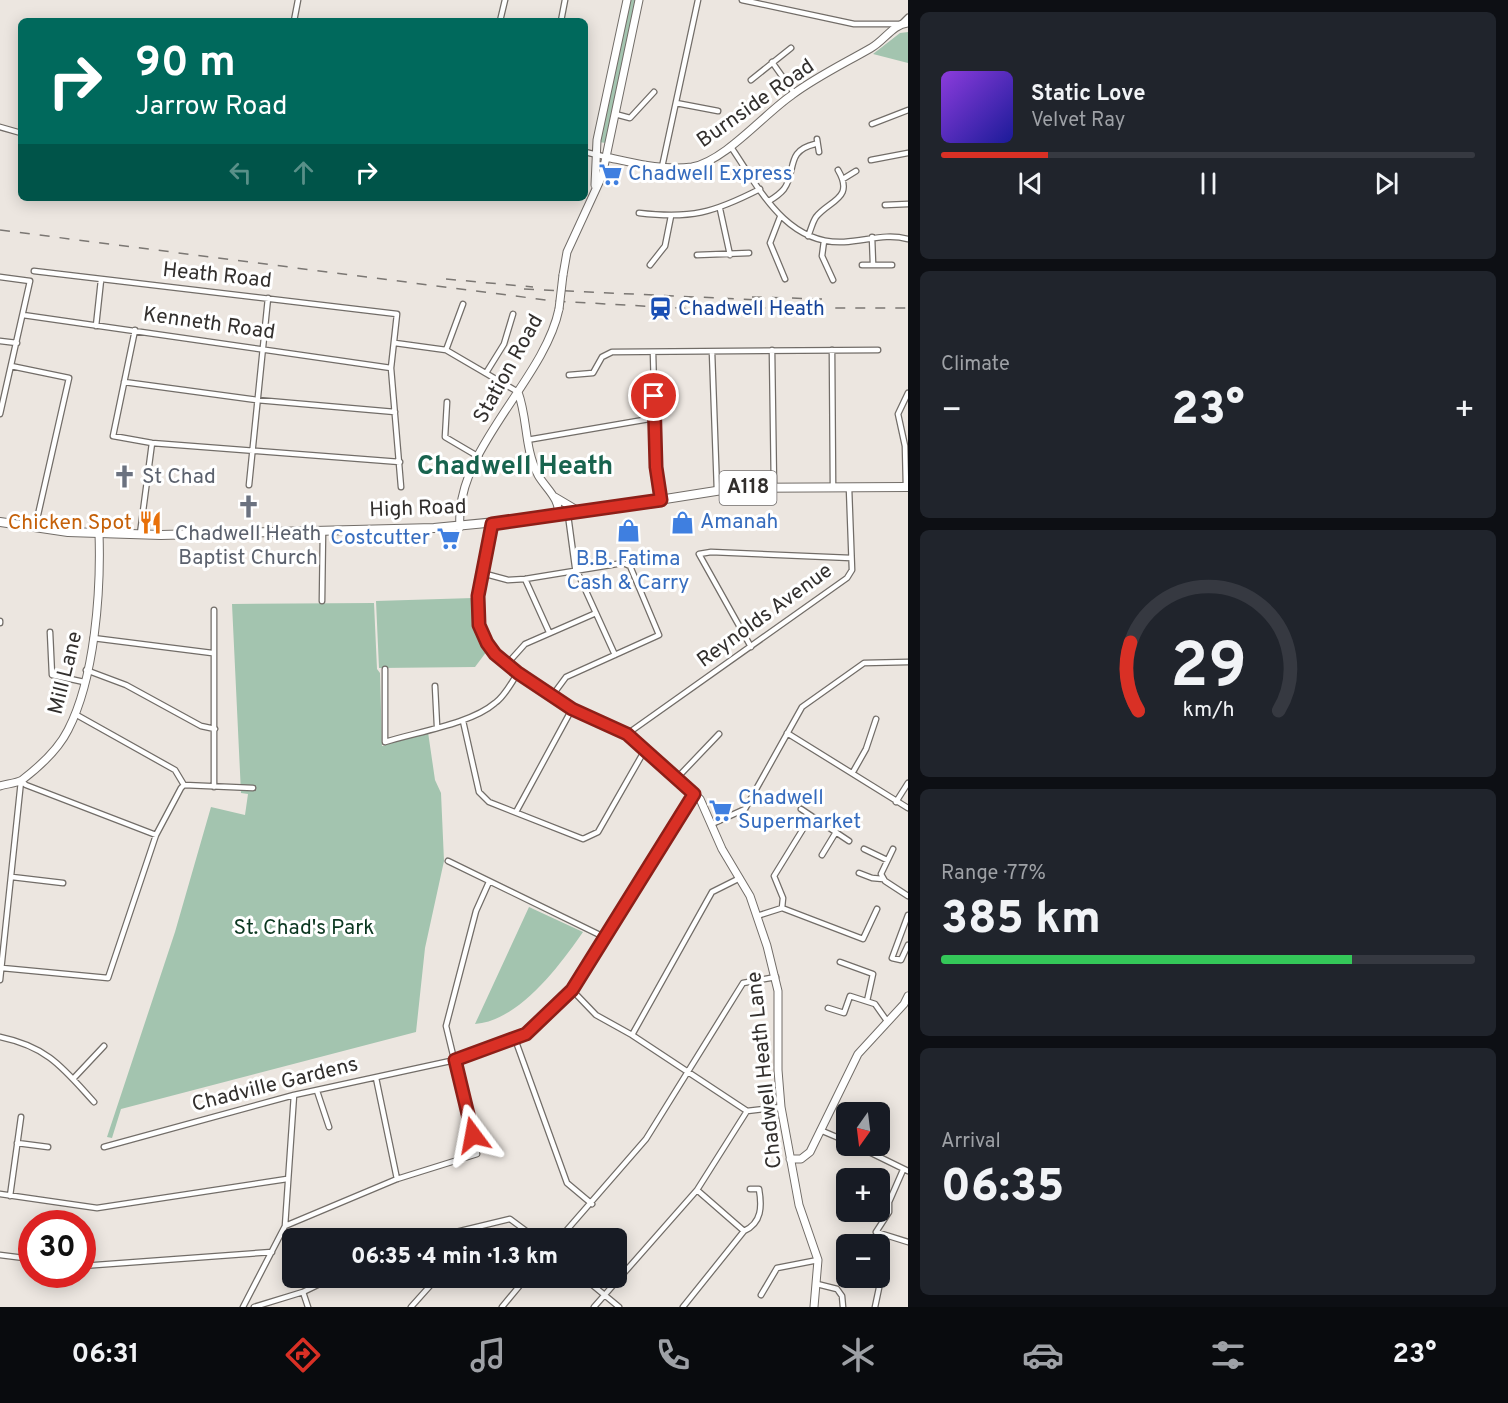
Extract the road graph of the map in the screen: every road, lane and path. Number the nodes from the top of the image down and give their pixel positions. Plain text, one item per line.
1 (298, 0) edge
2 (505, 0) edge
3 (565, 0) edge
4 (627, 0) edge
5 (639, 0) edge
6 (698, 0) edge
7 (742, 0) edge
8 (755, 1) edge
9 (908, 17) edge
10 (295, 18) edge
11 (501, 18) edge
12 (562, 18) edge
13 (904, 23) edge
14 (791, 48) dead end
15 (772, 62) junction
16 (751, 80) dead end
17 (654, 92) dead end
18 (794, 93) junction
19 (676, 102) junction
20 (908, 110) edge
21 (718, 111) dead end
22 (614, 114) junction
23 (872, 124) dead end
24 (0, 127) edge
25 (18, 132) edge
26 (731, 147) junction
27 (819, 152) dead end
28 (588, 153) edge
29 (908, 153) edge
30 (596, 154) junction
31 (606, 157) junction
32 (871, 160) dead end
33 (662, 167) junction
34 (838, 170) dead end
35 (856, 171) dead end
36 (843, 179) junction
37 (760, 189) junction
38 (594, 191) junction
39 (769, 201) junction
40 (908, 204) edge
41 (885, 205) dead end
42 (720, 209) junction
43 (639, 213) dead end
44 (671, 216) junction
45 (780, 217) junction
46 (808, 236) junction
47 (872, 237) junction
48 (908, 239) edge
49 (824, 241) junction
50 (749, 253) dead end
51 (697, 255) dead end
52 (730, 255) junction
53 (873, 264) junction
54 (650, 265) dead end
55 (862, 265) dead end
56 (892, 265) dead end
57 (34, 271) dead end
58 (0, 277) edge
59 (785, 279) dead end
60 (101, 280) junction
61 (833, 280) dead end
62 (268, 298) junction
63 (463, 304) dead end
64 (513, 314) dead end
65 (23, 315) junction
66 (96, 326) junction
67 (135, 330) junction
68 (0, 341) edge
69 (16, 343) junction
70 (394, 343) junction
71 (263, 348) junction
72 (446, 350) junction
73 (772, 350) junction
74 (832, 350) junction
75 (878, 350) dead end
76 (653, 352) junction
77 (712, 352) junction
78 (11, 366) junction
79 (391, 368) junction
80 (486, 373) junction
81 (569, 375) dead end
82 (124, 382) junction
83 (518, 392) junction
84 (908, 393) edge
85 (257, 400) junction
86 (447, 402) dead end
87 (509, 403) junction
88 (522, 408) junction
89 (0, 410) edge
90 (395, 412) junction
91 (655, 418) junction
92 (526, 441) junction
93 (152, 443) junction
94 (252, 452) junction
95 (479, 457) junction
96 (400, 462) junction
97 (249, 485) dead end
98 (401, 487) dead end
99 (833, 487) junction
100 (907, 487) edge
101 (774, 488) junction
102 (849, 488) junction
103 (717, 491) junction
104 (555, 497) junction
105 (661, 500) junction
106 (582, 513) junction
107 (568, 515) junction
108 (558, 516) junction
109 (0, 522) edge
110 (492, 524) junction
111 (460, 526) junction
112 (35, 528) junction
113 (323, 530) junction
114 (99, 532) junction
115 (140, 534) junction
116 (850, 558) junction
117 (577, 570) junction
118 (482, 573) junction
119 (525, 579) junction
120 (322, 601) dead end
121 (214, 610) dead end
122 (596, 613) junction
123 (50, 632) dead end
124 (549, 632) junction
125 (93, 638) junction
126 (751, 646) junction
127 (212, 654) junction
128 (615, 655) junction
129 (908, 662) edge
130 (507, 664) junction
131 (385, 669) dead end
132 (87, 670) junction
133 (518, 673) junction
134 (84, 682) junction
135 (435, 686) dead end
136 (552, 696) junction
137 (572, 709) junction
138 (75, 714) junction
139 (876, 719) dead end
140 (463, 720) junction
141 (437, 726) junction
142 (215, 729) junction
143 (788, 733) junction
144 (627, 734) junction
145 (719, 734) dead end
146 (646, 748) junction
147 (853, 772) junction
148 (677, 778) junction
149 (21, 781) junction
150 (908, 783) edge
151 (184, 785) junction
152 (0, 786) edge
153 (214, 787) junction
154 (254, 788) dead end
155 (694, 794) junction
156 (896, 802) junction
157 (908, 808) edge
158 (801, 809) dead end
159 (516, 812) junction
160 (811, 816) junction
161 (712, 824) junction
162 (837, 832) junction
163 (156, 835) junction
164 (849, 841) dead end
165 (864, 849) dead end
166 (894, 849) dead end
167 (822, 855) dead end
168 (887, 860) junction
169 (448, 861) dead end
170 (859, 873) dead end
171 (12, 877) junction
172 (740, 878) junction
173 (883, 879) junction
174 (489, 882) junction
175 (63, 883) dead end
176 (908, 896) edge
177 (782, 908) junction
178 (877, 909) dead end
179 (908, 915) edge
180 (757, 916) junction
181 (905, 928) edge
182 (604, 937) junction
183 (908, 945) edge
184 (2, 954) edge
185 (840, 962) dead end
186 (2, 968) junction
187 (0, 975) edge
188 (776, 977) junction
189 (0, 980) edge
190 (572, 990) junction
191 (908, 996) edge
192 (867, 1000) junction
193 (906, 1006) edge
194 (828, 1008) dead end
195 (887, 1021) junction
196 (632, 1035) junction
197 (0, 1037) edge
198 (515, 1039) junction
199 (104, 1046) dead end
200 (455, 1060) junction
201 (688, 1072) junction
202 (376, 1078) junction
203 (73, 1079) junction
204 (317, 1091) junction
205 (294, 1095) junction
206 (94, 1102) dead end
207 (781, 1107) junction
208 (747, 1111) junction
209 (21, 1117) dead end
210 (329, 1127) dead end
211 (820, 1130) junction
212 (836, 1137) edge
213 (17, 1143) junction
214 (48, 1147) dead end
215 (104, 1147) dead end
216 (877, 1156) edge
217 (790, 1159) junction
218 (906, 1171) edge
219 (287, 1179) junction
220 (397, 1179) junction
221 (750, 1189) dead end
222 (696, 1190) junction
223 (0, 1194) edge
224 (10, 1196) junction
225 (592, 1204) junction
226 (285, 1226) junction
227 (477, 1228) edge
228 (522, 1228) edge
229 (569, 1228) edge
230 (744, 1231) junction
231 (908, 1242) edge
232 (272, 1252) junction
233 (0, 1255) edge
234 (18, 1257) edge
235 (818, 1260) junction
236 (96, 1265) edge
237 (817, 1284) junction
238 (311, 1288) edge
239 (428, 1288) edge
240 (518, 1288) edge
241 (596, 1288) edge
242 (879, 1288) dead end
243 (303, 1292) junction
244 (604, 1294) junction
245 (761, 1295) dead end
246 (243, 1307) edge
247 (254, 1307) edge
248 (309, 1307) edge
249 (411, 1307) edge
250 (502, 1307) edge
251 (594, 1307) edge
252 (619, 1307) edge
253 (684, 1307) edge
254 (814, 1307) edge
255 (843, 1307) edge
256 (874, 1307) edge

1 - 10 street
2 - 11 street
3 - 12 street
4 - 30 street
5 - 22 street, Station Road
6 - 19 street
7 - 8 street
8 - 13 street
9 - 13 street, Burnside Road
13 - 18 street, Burnside Road
14 - 15 street
15 - 16 street
15 - 18 street
17 - 22 street
18 - 26 street, Burnside Road
19 - 21 street
19 - 33 street
20 - 23 street
22 - 31 street, Station Road
24 - 25 street
26 - 33 street, Burnside Road
26 - 37 street
27 - 39 street
28 - 30 street
29 - 32 street
30 - 31 street
30 - 38 street
31 - 33 street, Burnside Road
31 - 38 street, Station Road
34 - 36 street
35 - 36 street
36 - 46 street
37 - 39 street
37 - 42 street
38 - 83 street, Station Road, bridge
39 - 45 street
40 - 41 street
42 - 44 street
42 - 52 street
43 - 44 street
44 - 54 street
45 - 46 street
45 - 59 street
46 - 49 street
47 - 48 street
47 - 49 street
47 - 53 street
49 - 61 street
50 - 52 street
51 - 52 street
53 - 55 street
53 - 56 street
57 - 60 street, Heath Road
58 - 65 street
60 - 62 street, Heath Road
60 - 66 street
62 - 70 street, Heath Road
62 - 71 street
63 - 72 street
64 - 80 street
65 - 66 street, Kenneth Road
65 - 69 street
66 - 67 street, Kenneth Road
67 - 71 street, Kenneth Road
67 - 82 street
68 - 69 street
69 - 78 street
70 - 72 street
70 - 79 street
71 - 79 street, Kenneth Road
71 - 85 street
72 - 80 street
73 - 74 street
73 - 77 street
73 - 101 street
74 - 75 street
74 - 99 street
76 - 77 street
76 - 81 street
76 - 91 street
77 - 103 street
78 - 89 street
78 - 112 street
79 - 90 street
80 - 83 street
82 - 85 street
82 - 93 street
83 - 87 street, Station Road
83 - 88 street
84 - 100 street
85 - 90 street
85 - 94 street
86 - 95 street
87 - 88 street
87 - 95 street, Station Road
88 - 92 street
90 - 96 street
91 - 92 street
91 - 105 street
92 - 104 street
93 - 94 street
93 - 115 street
94 - 96 street
94 - 97 street
95 - 111 street, Station Road
96 - 98 street
99 - 101 main road, High Road / A118
99 - 102 main road, High Road / A118
100 - 102 main road, High Road / A118
101 - 103 main road, High Road / A118
102 - 116 street, Reynolds Avenue
103 - 105 main road, High Road / A118
104 - 106 street
104 - 108 street
105 - 106 main road, High Road / A118
106 - 107 main road, High Road / A118
107 - 108 main road, High Road / A118
107 - 117 street
108 - 110 main road, High Road / A118
109 - 112 main road, High Road / A118
110 - 111 main road, High Road / A118
110 - 118 street, Chadwell Heath Lane
111 - 113 main road, High Road / A118
112 - 114 main road, High Road / A118
113 - 115 main road, High Road / A118
113 - 120 street
114 - 115 main road, High Road / A118
114 - 125 street, Mill Lane
116 - 126 street, Reynolds Avenue
116 - 126 street
117 - 119 street
117 - 122 street
117 - 128 street
118 - 119 street
118 - 130 street, Chadwell Heath Lane
119 - 124 street
121 - 127 street
122 - 124 street
122 - 128 street
123 - 134 street
124 - 130 street
125 - 127 street
125 - 132 street, Mill Lane
126 - 144 street, Reynolds Avenue
127 - 142 street
128 - 136 street
129 - 143 street
130 - 133 street, Chadwell Heath Lane
131 - 141 street
132 - 134 street, Mill Lane
132 - 142 street
133 - 136 street, Chadwell Heath Lane
133 - 140 street
134 - 138 street, Mill Lane
135 - 141 street
136 - 137 street, Chadwell Heath Lane
137 - 144 street, Chadwell Heath Lane
137 - 159 street
138 - 149 street, Mill Lane
138 - 151 street
139 - 147 street
140 - 141 street
140 - 159 street
142 - 153 street
143 - 147 street
143 - 161 street
144 - 146 street, Chadwell Heath Lane
145 - 148 street
146 - 148 street, Chadwell Heath Lane
146 - 159 street
147 - 156 street
148 - 155 street, Chadwell Heath Lane
149 - 152 street
149 - 163 street
149 - 171 street
150 - 156 street
151 - 153 street
151 - 163 street
153 - 154 street
155 - 161 street, Chadwell Heath Lane
155 - 182 street, Chadville Gardens
156 - 157 street
158 - 160 street
160 - 162 street
160 - 177 street
161 - 172 street, Chadwell Heath Lane
162 - 164 street
162 - 167 street
163 - 186 street
165 - 168 street
166 - 168 street
168 - 173 street
169 - 174 street
170 - 173 street
171 - 175 street
171 - 184 street
172 - 180 street, Chadwell Heath Lane
172 - 196 street
173 - 176 street
174 - 182 street
174 - 200 street
177 - 178 street
177 - 180 street
179 - 181 street
180 - 188 street, Chadwell Heath Lane
181 - 183 street
182 - 190 street, Chadville Gardens
184 - 186 street
185 - 192 street
186 - 187 street
187 - 189 street
188 - 201 street
188 - 207 street, Chadwell Heath Lane
190 - 196 street
190 - 198 street, Chadville Gardens
191 - 193 street
192 - 194 street
192 - 195 street
193 - 195 street
195 - 211 street
196 - 201 street
197 - 203 street
198 - 200 street, Chadville Gardens
198 - 225 street
199 - 203 street
200 - 202 street, Chadville Gardens
200 - 220 street
201 - 208 street
201 - 225 street
202 - 204 street, Chadville Gardens
202 - 220 street
203 - 206 street
204 - 205 street, Chadville Gardens
204 - 210 street
205 - 215 street, Chadville Gardens
205 - 219 street
207 - 208 street
207 - 217 street, Chadwell Heath Lane
208 - 222 street
209 - 213 street
211 - 212 street
211 - 217 street
213 - 214 street
213 - 224 street
216 - 218 street
217 - 235 street, Chadwell Heath Lane
218 - 231 street
219 - 224 street
219 - 226 street
220 - 226 street
221 - 230 street
222 - 230 street
222 - 244 street
223 - 224 street
225 - 229 street
226 - 232 street
227 - 228 street
230 - 253 street
232 - 236 street
232 - 246 street
233 - 234 street
235 - 237 street, Chadwell Heath Lane
235 - 245 street
237 - 254 street, Chadwell Heath Lane
237 - 255 street
238 - 243 street
239 - 249 street
240 - 250 street
241 - 244 street
242 - 256 street
243 - 247 street
243 - 248 street
244 - 251 street
244 - 252 street

